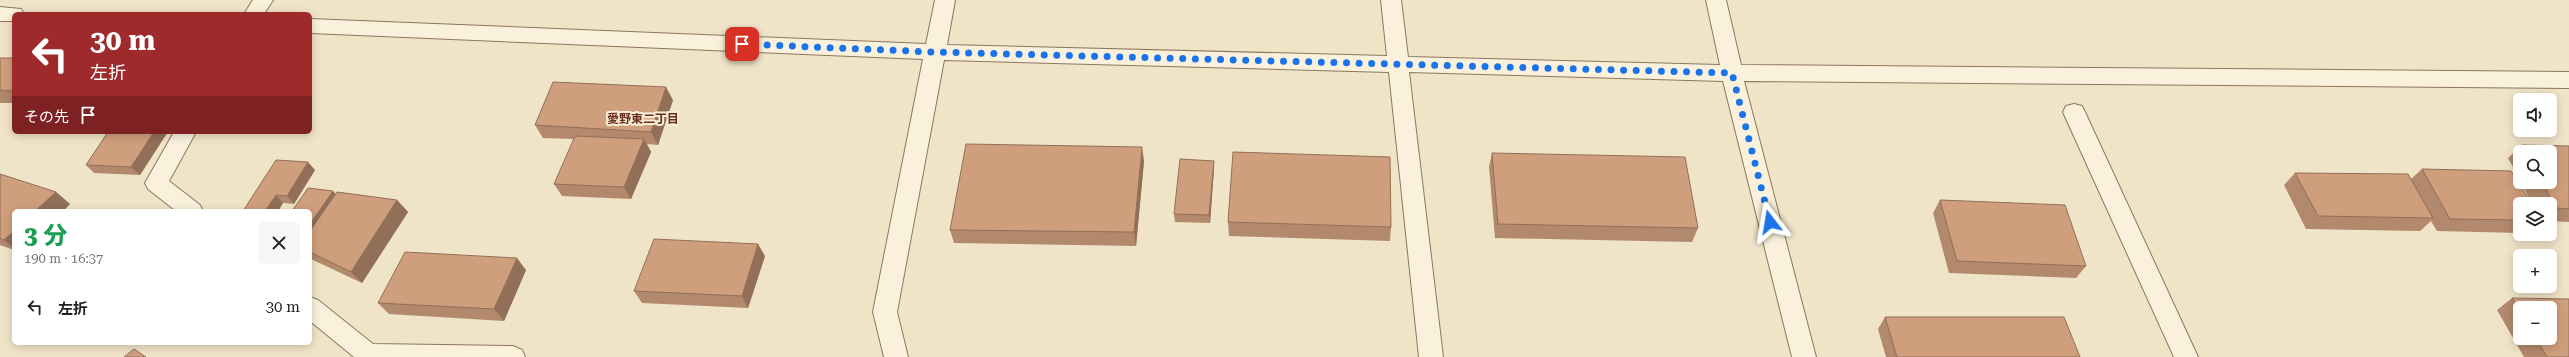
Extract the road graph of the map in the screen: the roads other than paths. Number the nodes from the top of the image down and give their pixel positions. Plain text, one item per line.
1 (263, 0) edge
2 (945, 0) edge
3 (1391, 0) edge
4 (1716, 0) edge
5 (255, 12) edge
6 (0, 14) edge
7 (12, 14) edge
8 (312, 26) edge
9 (933, 52) junction
10 (1732, 73) junction
11 (2569, 80) edge
12 (2074, 112) dead end
13 (184, 134) edge
14 (190, 209) edge
15 (312, 309) edge
16 (513, 357) edge
17 (896, 357) edge
18 (1431, 357) edge
19 (1804, 357) edge
20 (2186, 357) edge

1 - 5 street
2 - 9 street
3 - 18 street
4 - 10 street
6 - 7 street
8 - 9 street
9 - 10 street
9 - 17 street
10 - 11 street
10 - 19 street
12 - 20 street
13 - 14 street
15 - 16 street

